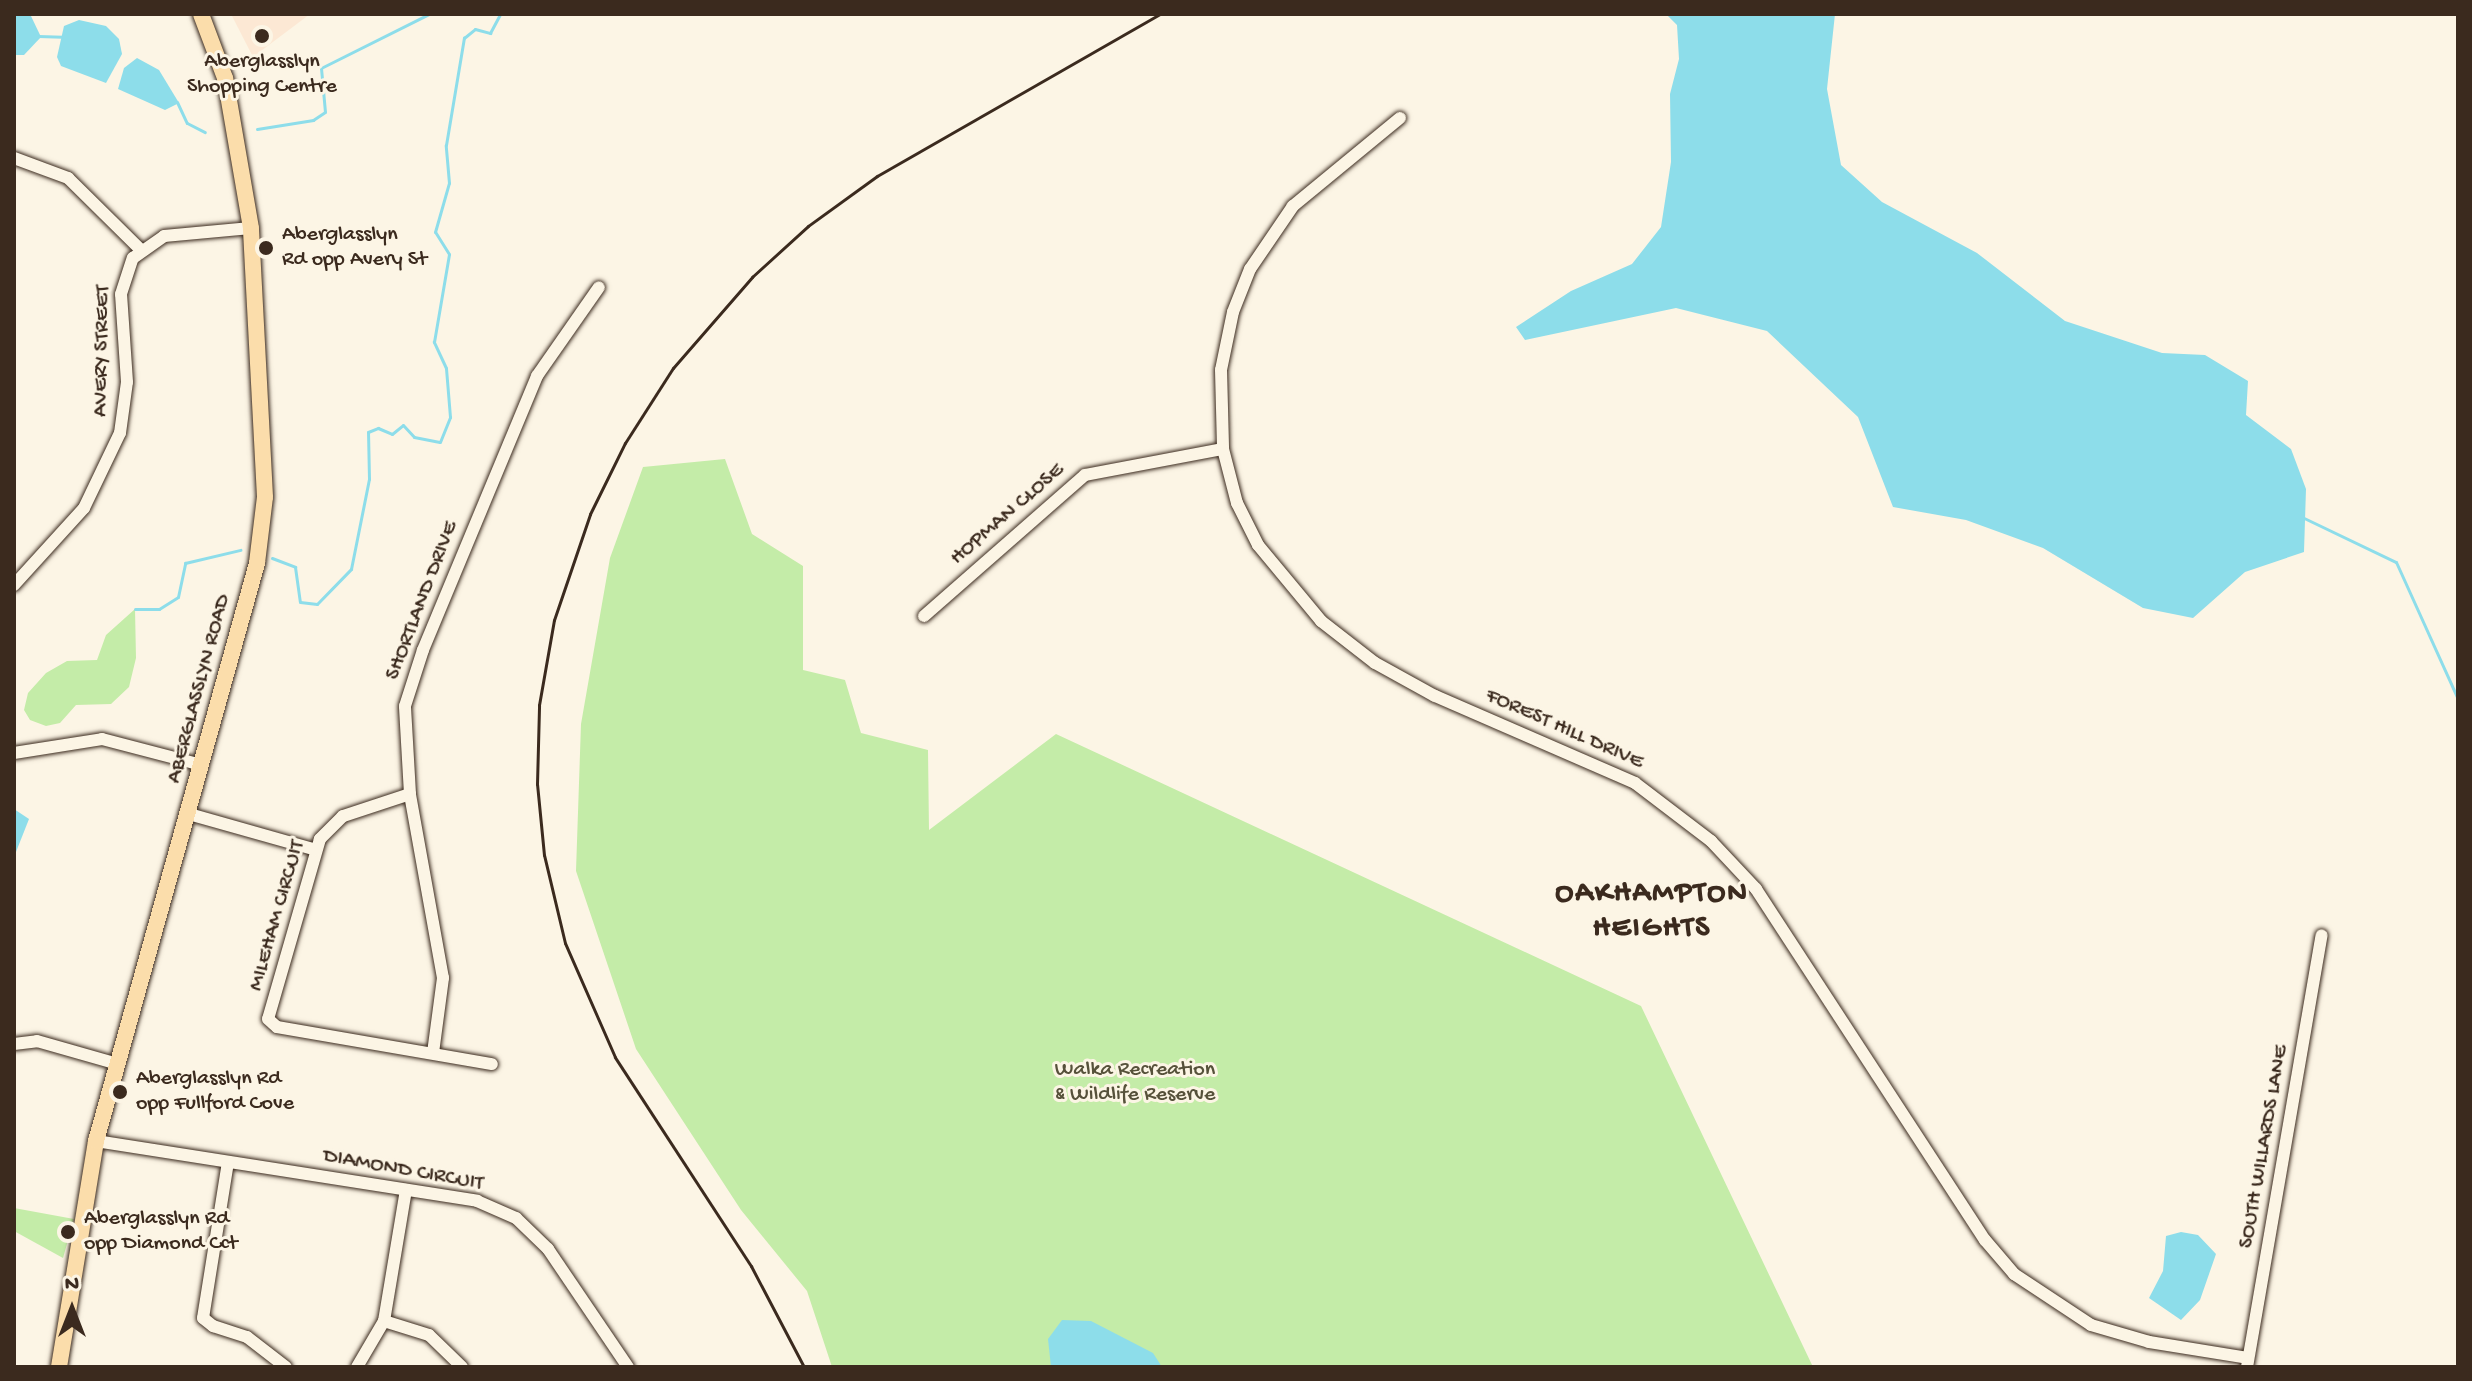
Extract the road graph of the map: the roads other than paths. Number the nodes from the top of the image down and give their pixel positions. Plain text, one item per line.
1 (201, 14) edge
2 (1400, 118) dead end
3 (14, 158) edge
4 (251, 228) junction
5 (140, 249) junction
6 (599, 287) dead end
7 (1223, 449) junction
8 (14, 585) edge
9 (924, 616) dead end
10 (14, 753) edge
11 (202, 765) junction
12 (410, 794) junction
13 (189, 814) junction
14 (316, 850) junction
15 (2322, 935) dead end
16 (14, 1044) edge
17 (433, 1053) junction
18 (118, 1064) junction
19 (492, 1064) dead end
20 (96, 1141) junction
21 (228, 1162) junction
22 (406, 1190) junction
23 (384, 1321) junction
24 (2247, 1362) edge
25 (59, 1367) edge
26 (286, 1367) edge
27 (357, 1367) edge
28 (462, 1367) edge
29 (628, 1367) edge

1 - 4 main road, ABERGLASSLYN ROAD
2 - 7 street, FOREST HILL DRIVE
3 - 5 street
4 - 5 street
4 - 11 main road, ABERGLASSLYN ROAD
5 - 8 street, AVERY STREET
6 - 12 street, SHORTLAND DRIVE
7 - 9 street, HOPMAN CLOSE
7 - 24 street, FOREST HILL DRIVE
10 - 11 street
11 - 13 main road, ABERGLASSLYN ROAD
12 - 14 street, MILEHAM CIRCUIT
12 - 17 street, SHORTLAND DRIVE
13 - 14 street
13 - 18 main road, ABERGLASSLYN ROAD
14 - 17 street, MILEHAM CIRCUIT
15 - 24 street, SOUTH WILLARDS LANE
16 - 18 street
17 - 19 street, MILEHAM CIRCUIT
18 - 20 main road, ABERGLASSLYN ROAD
20 - 21 street, DIAMOND CIRCUIT
20 - 25 main road, ABERGLASSLYN ROAD
21 - 22 street, DIAMOND CIRCUIT
21 - 26 street
22 - 23 street
22 - 29 street, DIAMOND CIRCUIT
23 - 27 street
23 - 28 street

